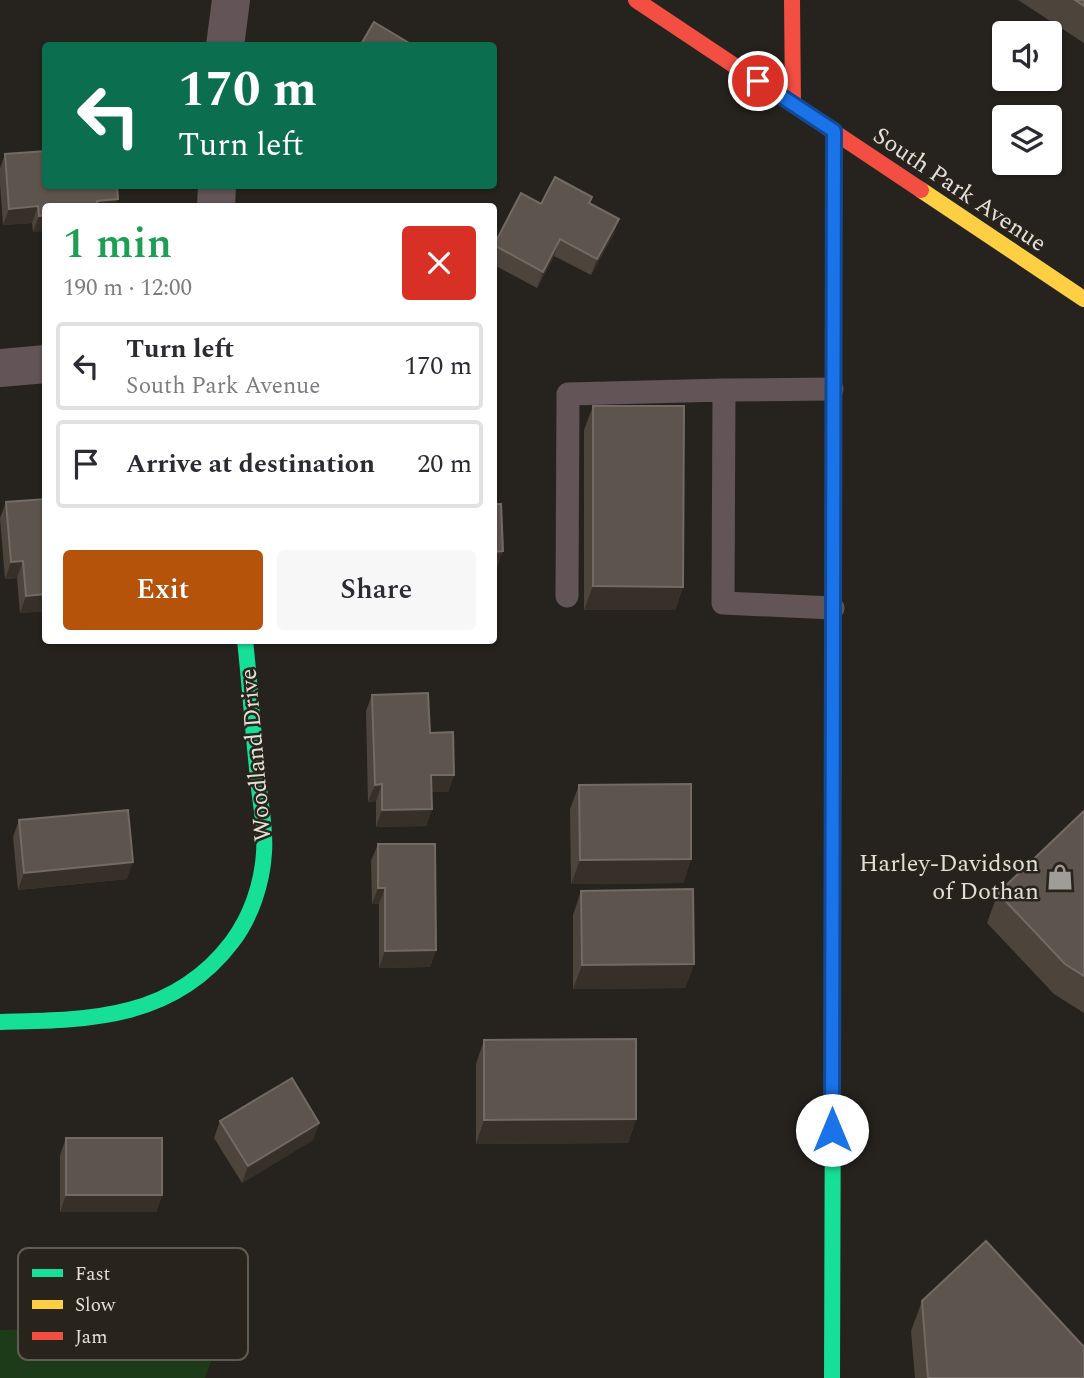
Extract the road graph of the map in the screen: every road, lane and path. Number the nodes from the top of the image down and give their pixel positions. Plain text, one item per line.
1 (231, 0) edge
2 (636, 0) edge
3 (792, 0) edge
4 (226, 42) edge
5 (793, 104) junction
6 (834, 131) junction
7 (1084, 299) edge
8 (42, 364) edge
9 (0, 368) edge
10 (832, 389) junction
11 (724, 390) junction
12 (567, 596) dead end
13 (833, 608) junction
14 (245, 644) edge
15 (0, 1022) edge
16 (832, 1378) edge

1 - 4 street
2 - 5 street, South Park Avenue
3 - 5 street
5 - 6 street, South Park Avenue
6 - 7 street, South Park Avenue
6 - 10 street
8 - 9 street
10 - 11 lane
10 - 13 street
11 - 12 lane
11 - 13 lane
13 - 16 street
14 - 15 street, Woodland Drive

